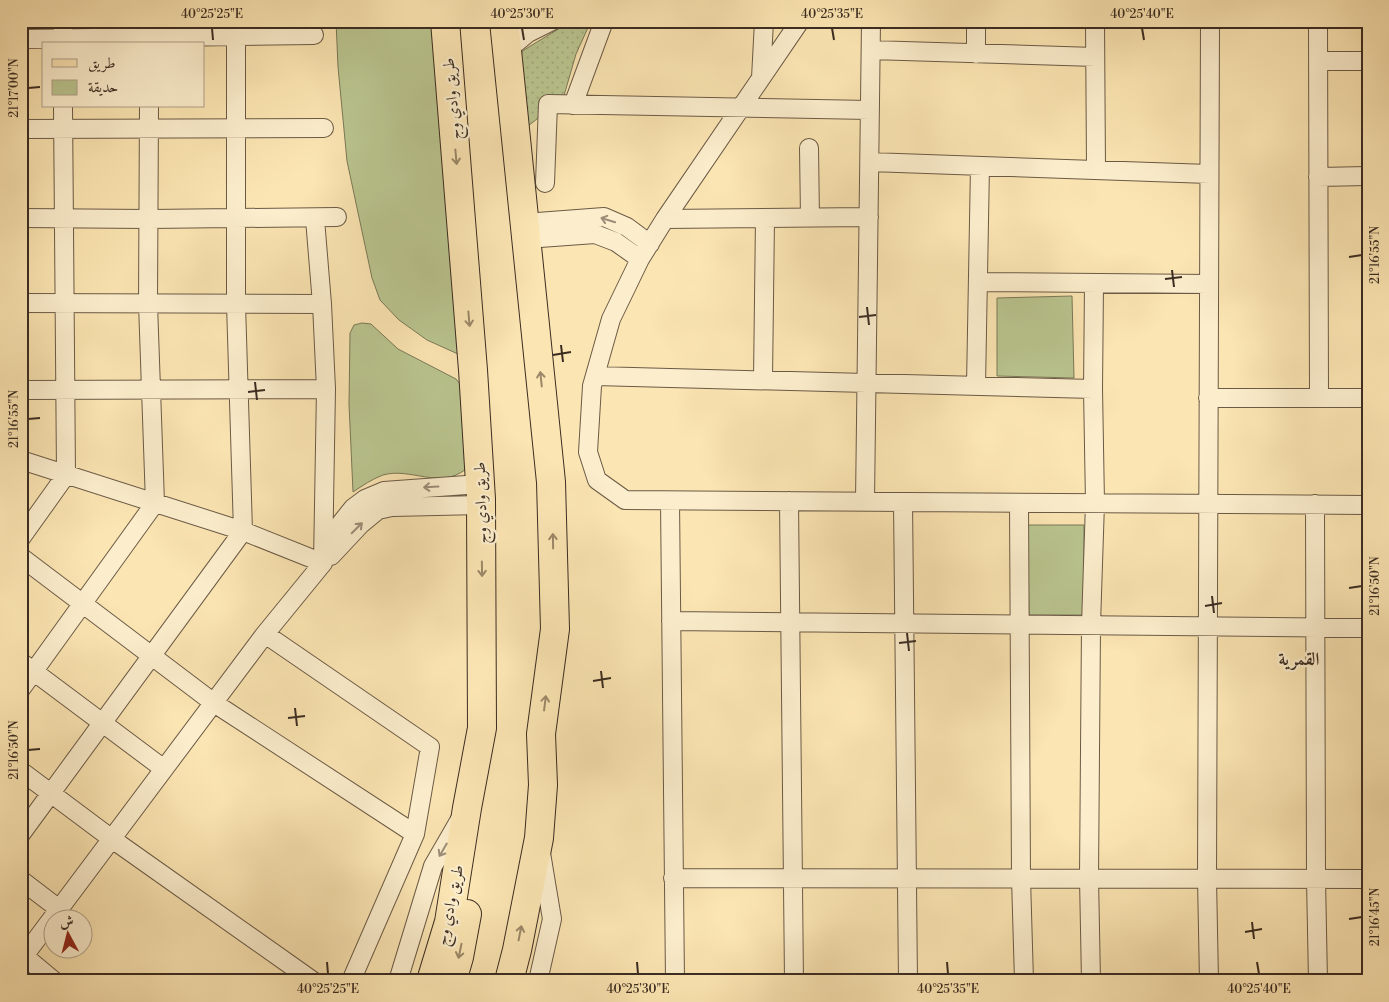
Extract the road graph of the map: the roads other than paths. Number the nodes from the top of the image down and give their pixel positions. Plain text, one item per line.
1 (445, 21) edge
2 (504, 21) edge
3 (552, 21) edge
4 (604, 21) edge
5 (764, 21) edge
6 (800, 21) edge
7 (871, 21) edge
8 (976, 21) edge
9 (1095, 21) edge
10 (1210, 21) edge
11 (1318, 21) edge
12 (236, 29) edge
13 (63, 34) edge
14 (149, 34) edge
15 (314, 35) dead end
16 (21, 39) edge
17 (871, 50) junction
18 (506, 51) junction
19 (976, 54) junction
20 (1095, 57) junction
21 (1318, 61) junction
22 (1368, 61) edge
23 (761, 78) junction
24 (573, 105) junction
25 (63, 108) edge
26 (149, 108) edge
27 (740, 109) junction
28 (870, 110) junction
29 (324, 128) dead end
30 (21, 129) edge
31 (63, 129) junction
32 (149, 129) junction
33 (236, 129) junction
34 (809, 148) dead end
35 (870, 162) junction
36 (980, 166) junction
37 (1096, 169) junction
38 (1210, 174) junction
39 (1368, 176) edge
40 (1318, 177) junction
41 (545, 183) dead end
42 (21, 218) edge
43 (64, 218) junction
44 (337, 218) dead end
45 (765, 218) junction
46 (810, 218) junction
47 (869, 218) junction
48 (149, 219) junction
49 (236, 219) junction
50 (315, 219) junction
51 (664, 219) junction
52 (525, 231) junction
53 (650, 244) junction
54 (640, 259) junction
55 (978, 282) junction
56 (1094, 283) junction
57 (1209, 284) junction
58 (21, 303) edge
59 (65, 303) junction
60 (148, 304) junction
61 (236, 304) junction
62 (322, 304) junction
63 (595, 376) junction
64 (763, 380) junction
65 (867, 383) junction
66 (976, 386) junction
67 (238, 389) junction
68 (326, 389) junction
69 (1093, 389) junction
70 (21, 390) edge
71 (65, 390) junction
72 (151, 390) junction
73 (1319, 397) junction
74 (1208, 398) junction
75 (1368, 398) edge
76 (21, 460) edge
77 (66, 474) junction
78 (480, 494) junction
79 (670, 501) junction
80 (789, 501) junction
81 (866, 502) junction
82 (903, 502) junction
83 (155, 503) junction
84 (1019, 503) junction
85 (1095, 503) junction
86 (1208, 504) junction
87 (1315, 504) junction
88 (1368, 505) edge
89 (243, 531) junction
90 (21, 538) edge
91 (21, 557) edge
92 (323, 563) junction
93 (83, 603) junction
94 (671, 621) junction
95 (790, 622) junction
96 (904, 623) junction
97 (1019, 624) junction
98 (1091, 625) junction
99 (1209, 627) junction
100 (1316, 628) junction
101 (1368, 628) edge
102 (265, 634) junction
103 (152, 656) junction
104 (28, 666) edge
105 (21, 689) edge
106 (214, 703) junction
107 (102, 723) junction
108 (482, 728) junction
109 (541, 734) junction
110 (164, 770) junction
111 (21, 771) edge
112 (51, 793) junction
113 (467, 808) junction
114 (21, 834) edge
115 (415, 834) junction
116 (539, 838) junction
117 (112, 839) junction
118 (673, 878) junction
119 (793, 878) junction
120 (906, 878) junction
121 (1021, 878) junction
122 (1089, 878) junction
123 (1207, 879) junction
124 (1316, 879) junction
125 (1368, 879) edge
126 (21, 880) edge
127 (60, 909) junction
128 (23, 958) edge
129 (54, 981) edge
130 (313, 981) edge
131 (351, 981) edge
132 (398, 981) edge
133 (431, 981) edge
134 (452, 981) edge
135 (489, 981) edge
136 (509, 981) edge
137 (538, 981) edge
138 (674, 981) edge
139 (794, 981) edge
140 (908, 981) edge
141 (1024, 981) edge
142 (1091, 981) edge
143 (1208, 981) edge
144 (1318, 981) edge

1 -> 78 main road, طريق وادي وج
2 - 18 main road
3 - 18 street
4 - 24 street
5 - 23 street
6 - 23 street
7 - 17 street
8 - 19 street
9 - 20 street
10 - 38 street
11 - 21 street
12 - 14 street
12 - 15 street
12 - 33 street
13 - 14 street
13 - 16 street
17 - 19 street
17 - 28 street
18 - 52 main road
19 - 20 street
20 - 37 street
21 - 22 street
21 - 40 street
23 - 27 street
24 - 27 street
24 - 41 street
25 - 31 street
26 - 32 street
27 - 28 street
27 - 51 street
28 - 35 street
29 - 33 street
30 - 31 street
31 - 32 street
31 - 43 street
32 - 33 street
32 - 48 street
33 - 49 street
34 - 46 street
35 - 36 street
35 - 47 street
36 - 37 street
36 - 55 street
37 - 38 street
38 - 57 street
39 - 40 street
40 - 73 street
42 - 43 street
43 - 48 street
43 - 59 street
44 - 50 street
45 - 46 street
45 - 51 street
45 - 64 street
46 - 47 street
47 - 65 street
48 - 49 street
48 - 60 street
49 - 50 street
49 - 61 street
50 - 62 street
51 - 53 street
53 -> 52 street
52 - 54 street
109 -> 52 main road
53 - 54 street
54 - 63 street
55 - 56 street
55 - 66 street
56 - 57 street
56 - 69 street
57 - 74 street
58 - 59 street
59 - 60 street
59 - 71 street
60 - 61 street
60 - 72 street
61 - 62 street
61 - 67 street
62 - 68 street
63 - 64 street
63 - 79 street
64 - 65 street
65 - 66 street
65 - 81 street
66 - 69 street
67 - 68 street
67 - 72 street
67 - 89 street
68 - 92 street
69 - 85 street
70 - 71 street
71 - 72 street
71 - 77 street
72 - 83 street
73 - 74 street
73 - 75 street
74 - 86 street
76 - 77 street
77 - 83 street
77 - 90 street
78 - 92 street
78 -> 108 main road, طريق وادي وج
79 - 80 street
79 - 94 street
80 - 81 street
80 - 95 street
81 - 82 street
82 - 84 street
82 - 96 street
83 - 89 street
83 - 93 street
84 - 85 street
84 - 97 street
85 - 86 street
85 - 98 street
86 - 87 street
86 - 99 street
87 - 88 street
87 - 100 street
89 - 92 street
89 - 103 street
91 - 93 street
92 - 102 street
93 - 103 street
93 - 104 street
94 - 95 street
94 - 118 street
95 - 96 street
95 - 119 street
96 - 97 street
96 - 120 street
97 - 98 street
97 - 121 street
98 - 99 street
98 - 122 street
99 - 100 street
99 - 123 street
100 - 101 street
100 - 124 street
102 - 106 street
102 - 115 street
103 - 106 street
103 - 107 street
104 - 105 street
104 - 107 street
106 - 110 street
106 - 115 street
107 - 110 street
107 - 112 street
108 - 113 main road, طريق وادي وج
108 -> 134 main road
109 - 116 main road
109 - 135 main road
110 - 117 street
111 - 112 street
112 - 114 street
112 - 117 street
113 -> 132 street
113 - 133 main road, طريق وادي وج
115 - 131 street
136 -> 116 main road
116 - 137 street
117 - 127 street
117 - 130 street
118 - 119 street
118 - 138 street
119 - 120 street
119 - 139 street
120 - 121 street
120 - 140 street
121 - 122 street
121 - 141 street
122 - 123 street
122 - 142 street
123 - 124 street
123 - 143 street
124 - 125 street
124 - 144 street
126 - 127 street
127 - 128 street
128 - 129 street

